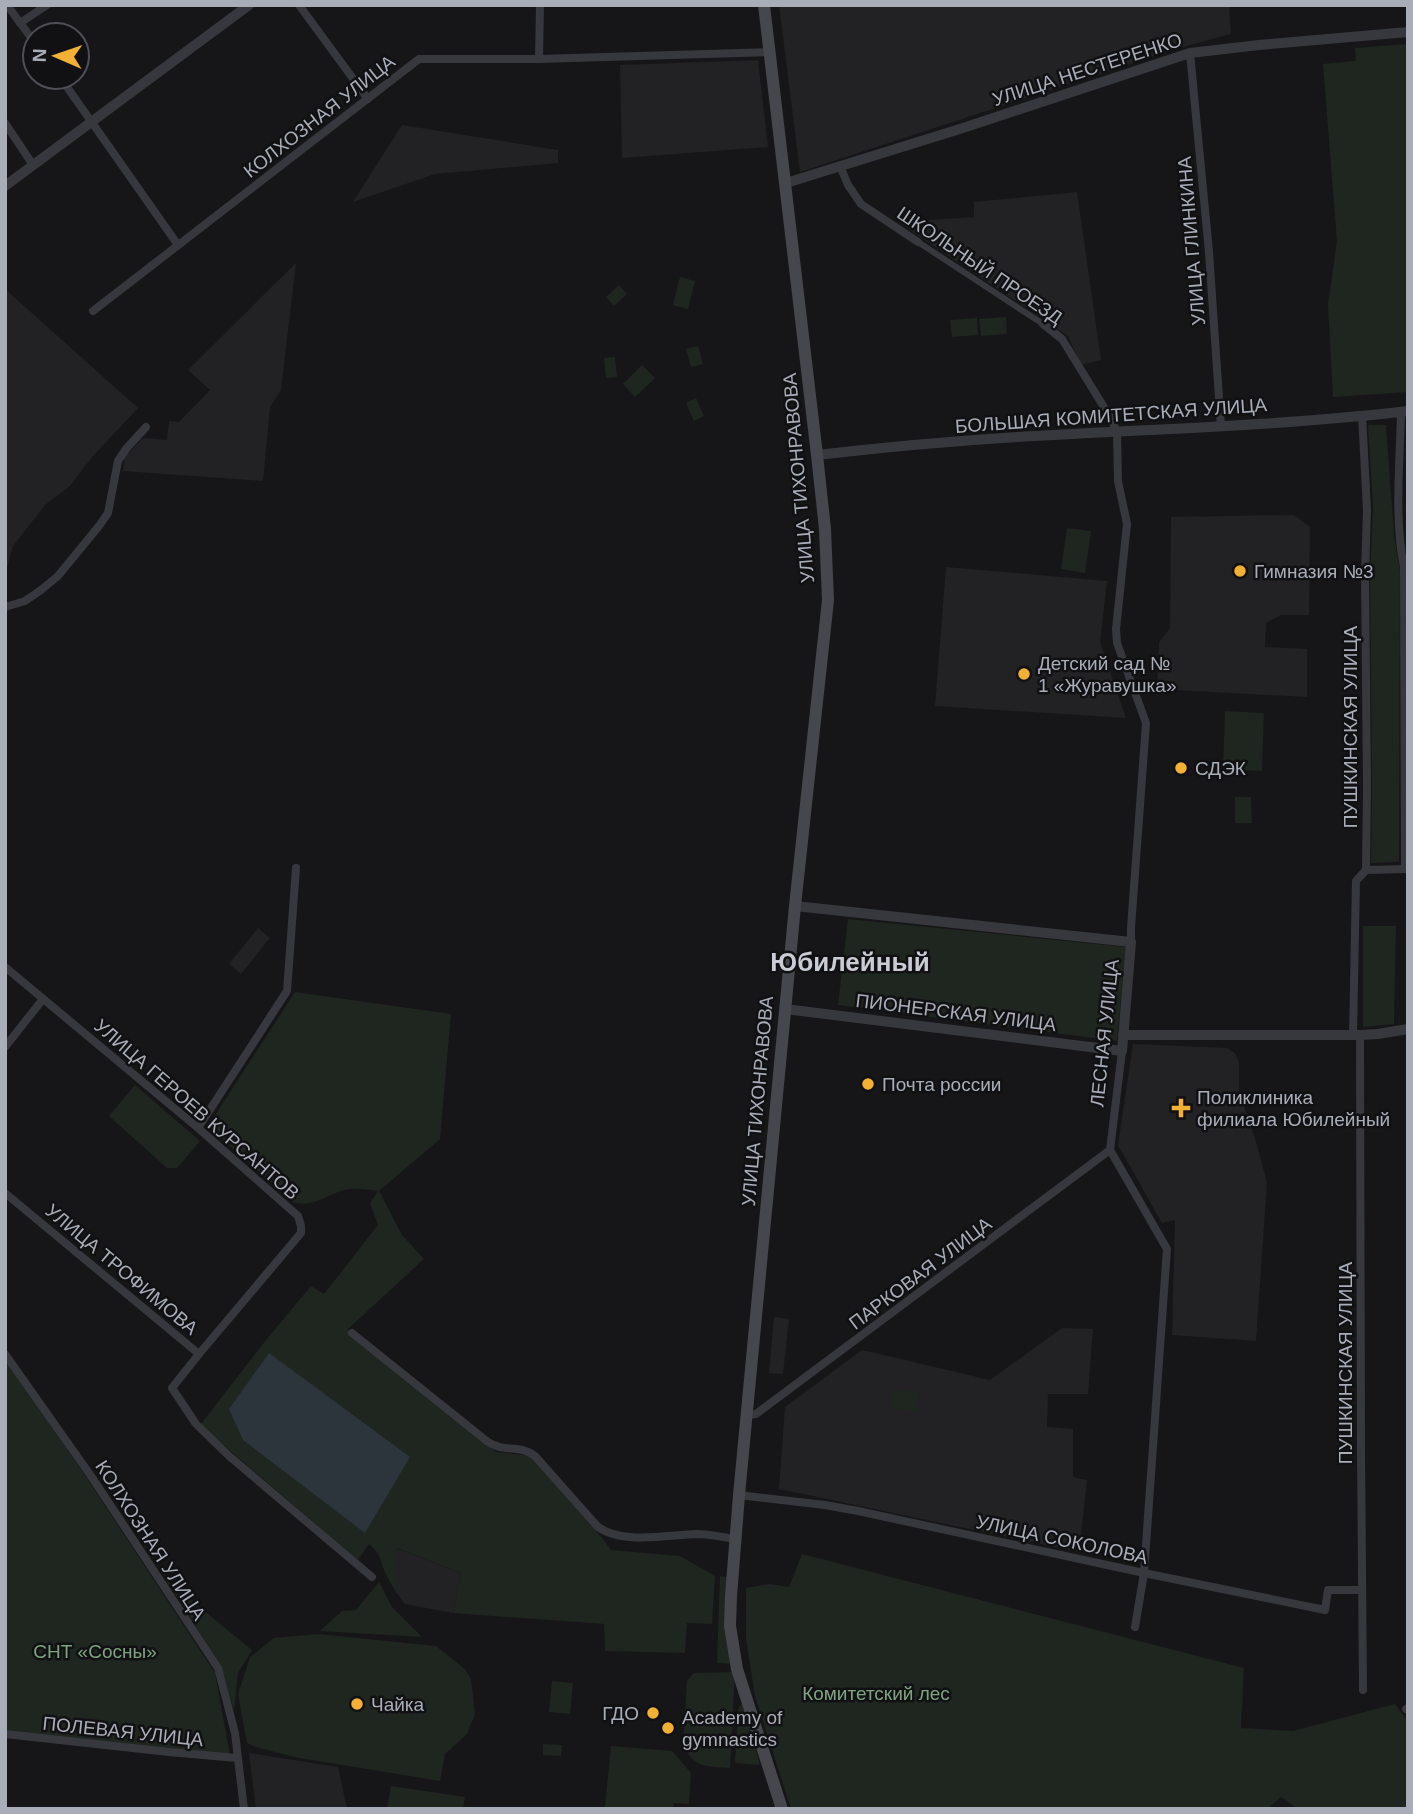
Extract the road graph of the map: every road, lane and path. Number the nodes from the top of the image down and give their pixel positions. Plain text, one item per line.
1 (7, 5) edge
2 (47, 5) edge
3 (249, 5) edge
4 (299, 5) edge
5 (540, 5) edge
6 (764, 5) edge
7 (20, 23) joint
8 (1408, 32) edge
9 (770, 52) junction
10 (1190, 53) junction
11 (539, 59) junction
12 (70, 91) edge
13 (368, 99) junction
14 (92, 121) junction
15 (5, 123) edge
16 (33, 165) junction
17 (840, 166) junction
18 (786, 183) junction
19 (5, 186) edge
20 (918, 242) joint
21 (178, 246) junction
22 (93, 311) dead end
23 (1043, 324) joint
24 (1404, 412) edge
25 (1362, 415) junction
26 (1221, 426) junction
27 (146, 427) dead end
28 (1117, 432) junction
29 (817, 455) junction
30 (1404, 519) edge
31 (1406, 565) edge
32 (5, 607) edge
33 (296, 867) dead end
34 (1406, 869) edge
35 (1366, 870) junction
36 (795, 906) junction
37 (1131, 942) junction
38 (5, 967) edge
39 (43, 999) junction
40 (785, 1009) junction
41 (1408, 1029) edge
42 (1123, 1035) junction
43 (1357, 1035) junction
44 (5, 1046) edge
45 (1122, 1051) junction
46 (198, 1128) junction
47 (1110, 1150) junction
48 (5, 1192) edge
49 (352, 1333) dead end
50 (5, 1354) edge
51 (199, 1354) junction
52 (747, 1415) junction
53 (739, 1495) junction
54 (735, 1539) junction
55 (1144, 1573) junction
56 (372, 1577) dead end
57 (1362, 1590) junction
58 (1135, 1627) dead end
59 (1363, 1690) dead end
60 (5, 1734) edge
61 (237, 1758) junction
62 (244, 1809) edge
63 (782, 1809) edge

1 - 7 street
2 - 7 street
3 - 14 street
4 - 13 street
5 - 11 street
6 - 9 main road, УЛИЦА ТИХОНРАВОВА
8 - 10 street, УЛИЦА НЕСТЕРЕНКО
9 - 11 street, КОЛХОЗНАЯ УЛИЦА
9 - 18 main road, УЛИЦА ТИХОНРАВОВА
10 - 17 street, УЛИЦА НЕСТЕРЕНКО
10 - 26 street, УЛИЦА ГЛИНКИНА
11 - 13 street, КОЛХОЗНАЯ УЛИЦА
12 - 14 street
13 - 21 street, КОЛХОЗНАЯ УЛИЦА
14 - 16 street
14 - 21 street
15 - 16 street
16 - 19 street
17 - 18 street, УЛИЦА НЕСТЕРЕНКО
17 - 20 street, ШКОЛЬНЫЙ ПРОЕЗД
18 - 29 main road, УЛИЦА ТИХОНРАВОВА
20 - 23 street, ШКОЛЬНЫЙ ПРОЕЗД
21 - 22 street, КОЛХОЗНАЯ УЛИЦА
23 - 28 street, ШКОЛЬНЫЙ ПРОЕЗД
24 - 25 street, БОЛЬШАЯ КОМИТЕТСКАЯ УЛИЦА
24 - 30 street
25 - 26 street, БОЛЬШАЯ КОМИТЕТСКАЯ УЛИЦА
25 - 35 street, ПУШКИНСКАЯ УЛИЦА
26 - 28 street, БОЛЬШАЯ КОМИТЕТСКАЯ УЛИЦА
27 - 32 street
28 - 29 street, БОЛЬШАЯ КОМИТЕТСКАЯ УЛИЦА
28 - 37 street, ЛЕСНАЯ УЛИЦА
29 - 36 main road, УЛИЦА ТИХОНРАВОВА
30 - 31 street
31 - 34 street
33 - 46 street
34 - 35 street
35 - 43 street, ПУШКИНСКАЯ УЛИЦА
36 - 37 street
36 - 40 main road, УЛИЦА ТИХОНРАВОВА
37 - 42 street, ЛЕСНАЯ УЛИЦА
38 - 39 street, УЛИЦА ГЕРОЕВ КУРСАНТОВ
39 - 44 street
39 - 46 street, УЛИЦА ГЕРОЕВ КУРСАНТОВ
40 - 45 street, ПИОНЕРСКАЯ УЛИЦА
40 - 52 main road, УЛИЦА ТИХОНРАВОВА
41 - 43 street
42 - 43 street
42 - 45 street, ЛЕСНАЯ УЛИЦА
43 - 57 street, ПУШКИНСКАЯ УЛИЦА
45 - 47 street, ЛЕСНАЯ УЛИЦА
46 - 51 street, УЛИЦА ГЕРОЕВ КУРСАНТОВ
47 - 52 street, ПАРКОВАЯ УЛИЦА
47 - 55 street
48 - 51 street, УЛИЦА ТРОФИМОВА
49 - 54 street
50 - 61 street, КОЛХОЗНАЯ УЛИЦА
51 - 56 street, УЛИЦА ТРОФИМОВА
52 - 53 main road, УЛИЦА ТИХОНРАВОВА
53 - 54 main road, УЛИЦА ТИХОНРАВОВА
53 - 55 street, УЛИЦА СОКОЛОВА
54 - 63 main road, УЛИЦА ТИХОНРАВОВА
55 - 57 street, УЛИЦА СОКОЛОВА
55 - 58 street
57 - 59 street, ПУШКИНСКАЯ УЛИЦА
60 - 61 street, ПОЛЕВАЯ УЛИЦА
61 - 62 street, КОЛХОЗНАЯ УЛИЦА

